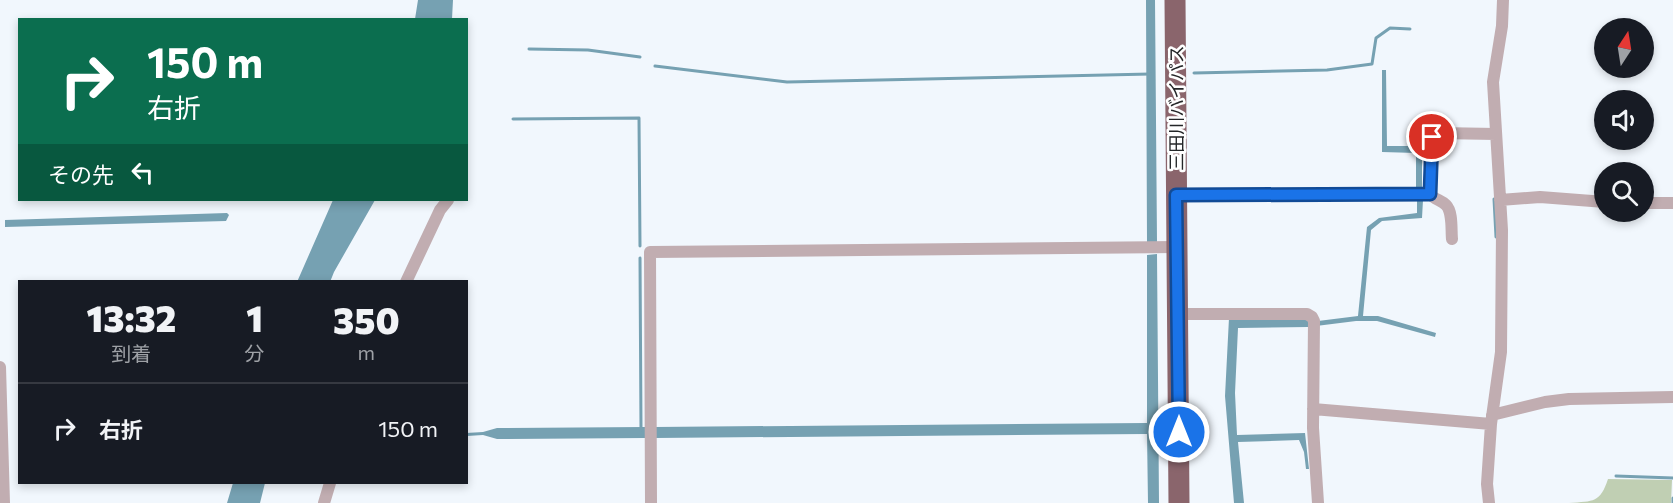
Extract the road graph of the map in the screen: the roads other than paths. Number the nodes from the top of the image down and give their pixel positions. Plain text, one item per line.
1 (1175, 0) edge
2 (1503, 0) edge
3 (1491, 134) junction
4 (1430, 194) junction
5 (1176, 195) junction
6 (1500, 200) junction
7 (447, 201) edge
8 (1594, 201) edge
9 (1654, 202) edge
10 (1673, 203) edge
11 (1452, 239) dead end
12 (1176, 247) junction
13 (407, 280) edge
14 (1178, 314) junction
15 (0, 366) edge
16 (1673, 397) edge
17 (1313, 409) junction
18 (1489, 421) junction
19 (330, 484) edge
20 (4, 503) edge
21 (324, 503) edge
22 (651, 503) edge
23 (1179, 503) edge
24 (1318, 503) edge
25 (1489, 503) edge

1 - 5 highway, 三田川バイパス
2 - 3 street
3 - 4 street
3 - 6 street
4 - 5 street
4 - 11 street
5 - 12 highway, 三田川バイパス
6 - 8 street
6 - 18 street
7 - 13 street
9 - 10 street
12 - 14 highway, 三田川バイパス
12 - 22 street
14 - 17 street
14 - 23 highway, 三田川バイパス
15 - 20 street
16 - 18 street
17 - 18 street
17 - 24 street
18 - 25 street
19 - 21 street

